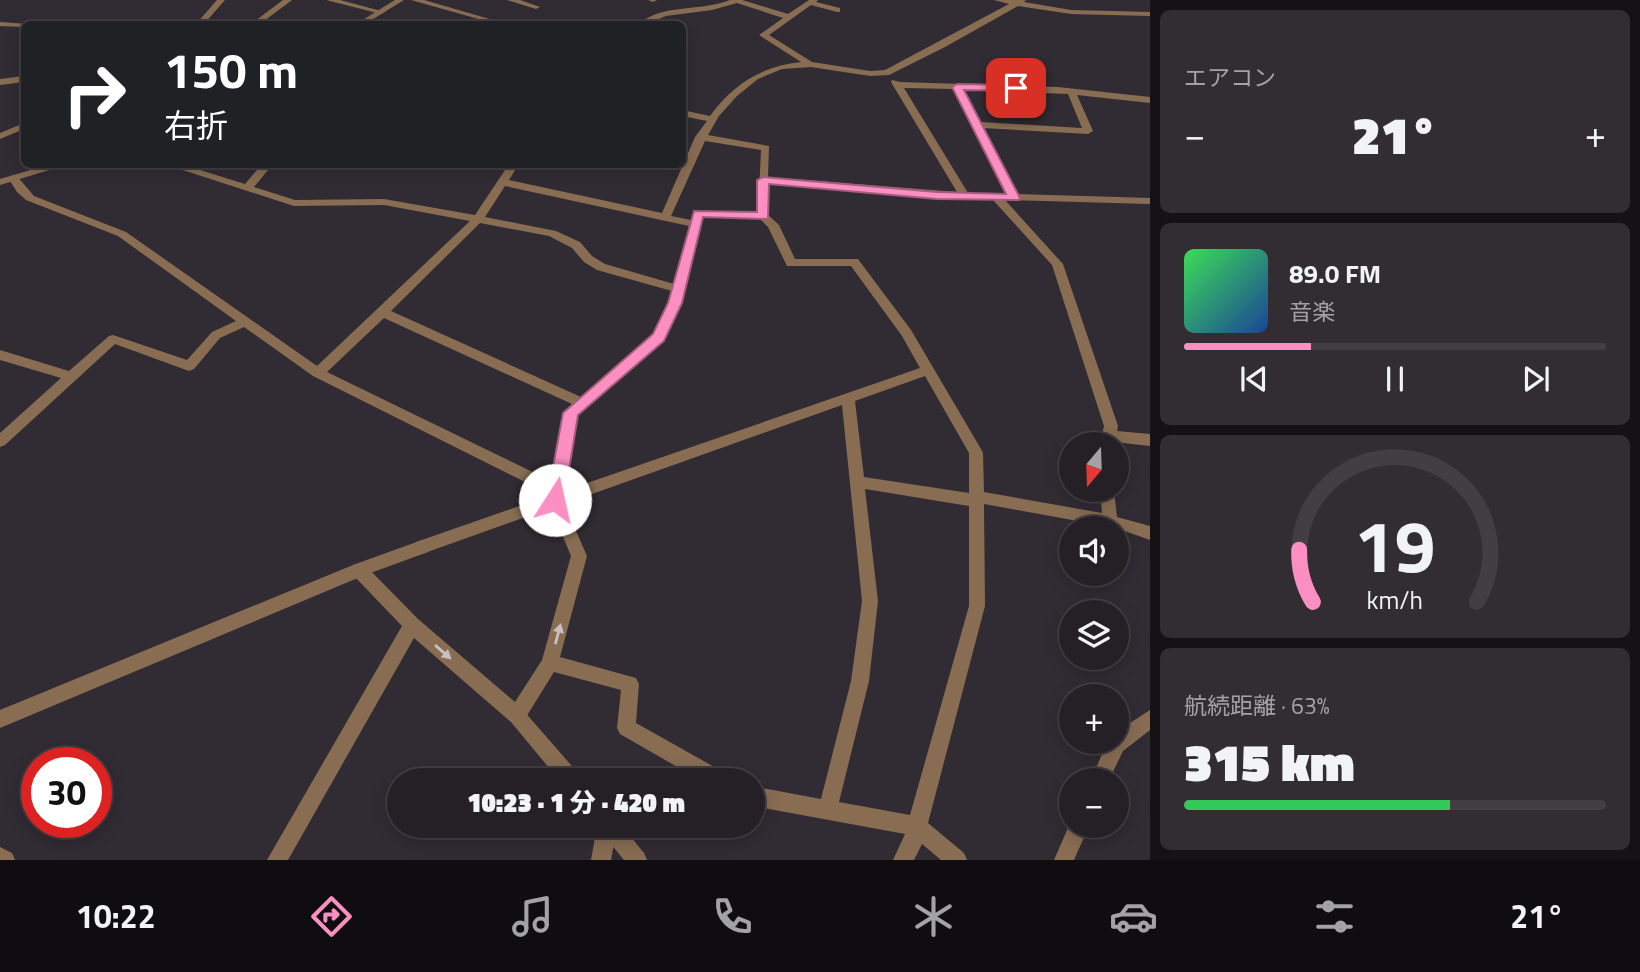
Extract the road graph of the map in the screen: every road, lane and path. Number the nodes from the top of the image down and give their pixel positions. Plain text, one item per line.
1 (221, 0) edge
2 (288, 0) edge
3 (330, 0) edge
4 (400, 0) edge
5 (415, 0) edge
6 (512, 0) edge
7 (735, 0) edge
8 (998, 0) edge
9 (813, 2) edge
10 (1018, 2) edge
11 (536, 7) dead end
12 (837, 10) dead end
13 (381, 12) junction
14 (1150, 13) edge
15 (789, 18) junction
16 (203, 21) edge
17 (259, 21) edge
18 (365, 21) edge
19 (492, 21) edge
20 (649, 21) edge
21 (0, 24) edge
22 (21, 25) edge
23 (810, 64) junction
24 (884, 73) junction
25 (21, 79) edge
26 (0, 82) edge
27 (898, 85) junction
28 (957, 87) junction
29 (1071, 91) junction
30 (1150, 100) edge
31 (686, 114) edge
32 (710, 119) junction
33 (977, 125) junction
34 (21, 127) edge
35 (0, 136) edge
36 (698, 142) junction
37 (686, 145) edge
38 (50, 168) edge
39 (182, 168) edge
40 (264, 168) edge
41 (512, 168) edge
42 (7, 180) edge
43 (763, 180) junction
44 (503, 182) junction
45 (247, 188) junction
46 (965, 197) junction
47 (997, 198) junction
48 (1014, 198) junction
49 (1150, 201) edge
50 (764, 216) junction
51 (665, 218) junction
52 (478, 219) junction
53 (695, 224) junction
54 (678, 289) junction
55 (383, 312) junction
56 (246, 321) junction
57 (4, 360) edge
58 (928, 370) junction
59 (318, 373) junction
60 (70, 376) junction
61 (848, 397) junction
62 (583, 402) junction
63 (1110, 432) edge
64 (1129, 440) edge
65 (1150, 440) edge
66 (0, 441) edge
67 (858, 482) junction
68 (556, 496) junction
69 (977, 499) junction
70 (1080, 516) edge
71 (1129, 527) edge
72 (1150, 533) edge
73 (359, 569) junction
74 (412, 625) junction
75 (550, 663) junction
76 (517, 716) junction
77 (0, 719) edge
78 (1150, 719) edge
79 (561, 768) edge
80 (696, 768) edge
81 (1105, 768) edge
82 (765, 798) edge
83 (828, 808) junction
84 (916, 826) junction
85 (606, 838) edge
86 (618, 838) edge
87 (1074, 838) edge
88 (0, 857) edge
89 (5, 860) edge
90 (277, 860) edge
91 (601, 860) edge
92 (637, 860) edge
93 (904, 860) edge
94 (957, 860) edge
95 (1065, 860) edge

1 - 16 street
2 - 17 street
3 - 13 street
4 - 13 street
5 - 19 street
6 - 11 street
7 - 15 street
7 - 20 street
8 - 10 street
9 - 12 street
9 - 15 street
10 - 14 street
10 - 24 street
13 - 18 street
15 - 23 street
21 - 22 street
23 - 24 street
23 - 32 street
24 - 27 street
25 - 26 street
27 - 28 street
27 - 46 street
28 - 29 street
28 - 33 street
29 - 30 street
29 - 33 street
31 - 32 street
32 - 36 street
33 - 48 street
34 - 35 street
36 - 37 street
36 - 43 street
36 - 51 street
38 - 42 street
39 - 45 street
40 - 45 street
41 - 44 street
42 - 56 street
43 - 46 street
43 - 50 street
44 - 51 street
44 - 52 street
45 - 52 street
46 - 47 street
47 - 48 street
47 - 63 street
48 - 49 street
50 - 53 street
50 - 58 street
51 - 53 street
52 - 54 street
52 - 55 street
53 - 54 street
54 - 62 street
55 - 59 street
55 - 62 street
56 - 59 street
56 - 60 street
57 - 60 street
58 - 61 street
58 - 69 street
59 - 68 street
60 - 66 street
61 - 67 street
61 - 68 street
62 - 68 street
64 - 65 street
67 - 69 street
67 - 83 street
68 - 73 street
75 -> 68 street
69 - 70 street
69 - 84 street
71 - 72 street
73 - 74 street
73 - 77 street
74 -> 76 street
74 - 90 street
75 - 76 street
75 - 80 street
76 - 79 street
78 - 81 street
82 - 83 street
83 - 84 street
84 - 93 street
84 - 94 street
85 - 91 street
86 - 92 street
87 - 95 street
88 - 89 street

